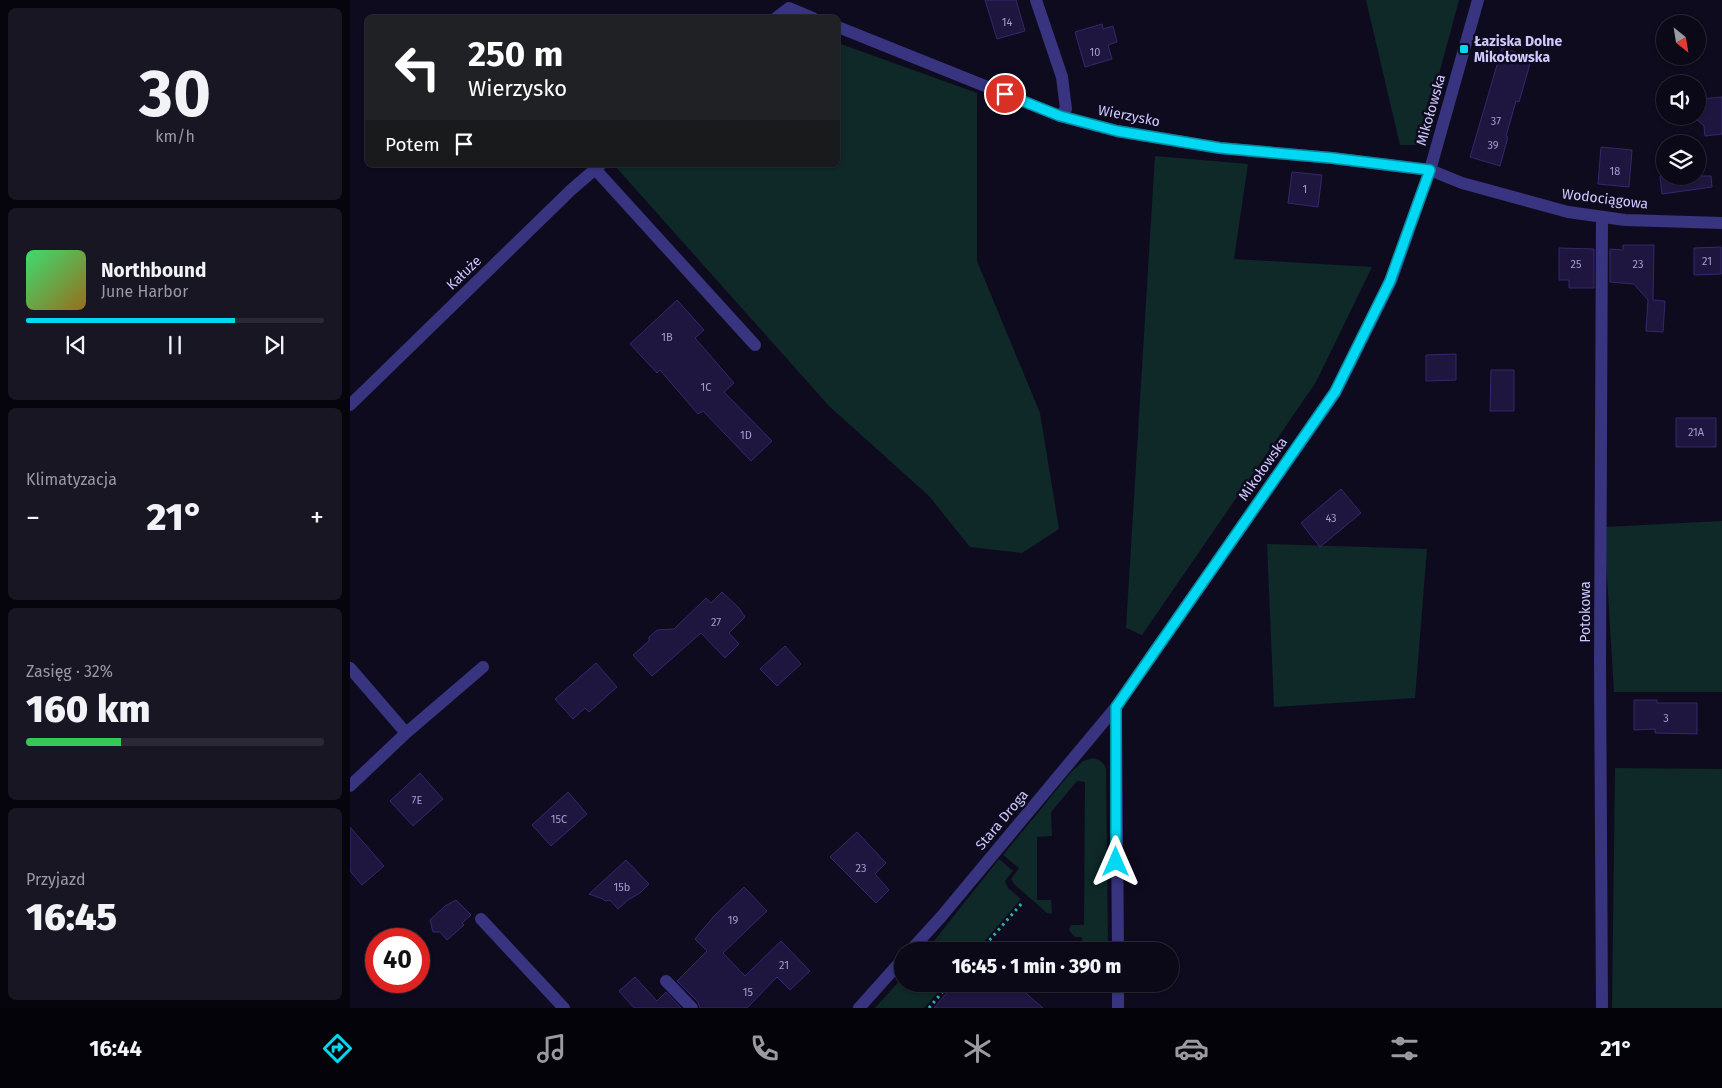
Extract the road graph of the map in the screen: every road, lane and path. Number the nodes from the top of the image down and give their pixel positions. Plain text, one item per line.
1 (1036, 0) edge
2 (1478, 0) edge
3 (780, 15) edge
4 (806, 15) edge
5 (840, 28) edge
6 (1060, 116) junction
7 (597, 167) edge
8 (1430, 170) junction
9 (1602, 217) junction
10 (1722, 223) edge
11 (754, 345) dead end
12 (350, 405) edge
13 (482, 666) dead end
14 (350, 668) edge
15 (1116, 707) junction
16 (406, 733) junction
17 (350, 786) edge
18 (1022, 903) dead end
19 (481, 919) dead end
20 (918, 942) edge
21 (987, 942) edge
22 (1118, 942) edge
23 (894, 969) edge
24 (666, 980) dead end
25 (942, 992) edge
26 (1118, 992) edge
27 (564, 1008) edge
28 (692, 1008) edge
29 (859, 1008) edge
30 (929, 1008) edge
31 (1118, 1008) edge
32 (1602, 1008) edge

1 - 6 street
2 - 8 street, Mikołowska
3 - 4 street
5 - 6 street, Wierzysko
6 - 8 street, Wierzysko
7 - 11 street
7 - 12 street, Kałuże
8 - 9 street, Wodociągowa
8 - 15 street, Mikołowska
9 - 10 street, Wodociągowa
9 - 32 street, Potokowa
13 - 16 street
14 - 16 street
15 - 20 street, Stara Droga
15 - 22 street
16 - 17 street
18 - 21 path
19 - 27 street
23 - 29 street
24 - 28 street
25 - 30 path
26 - 31 street

